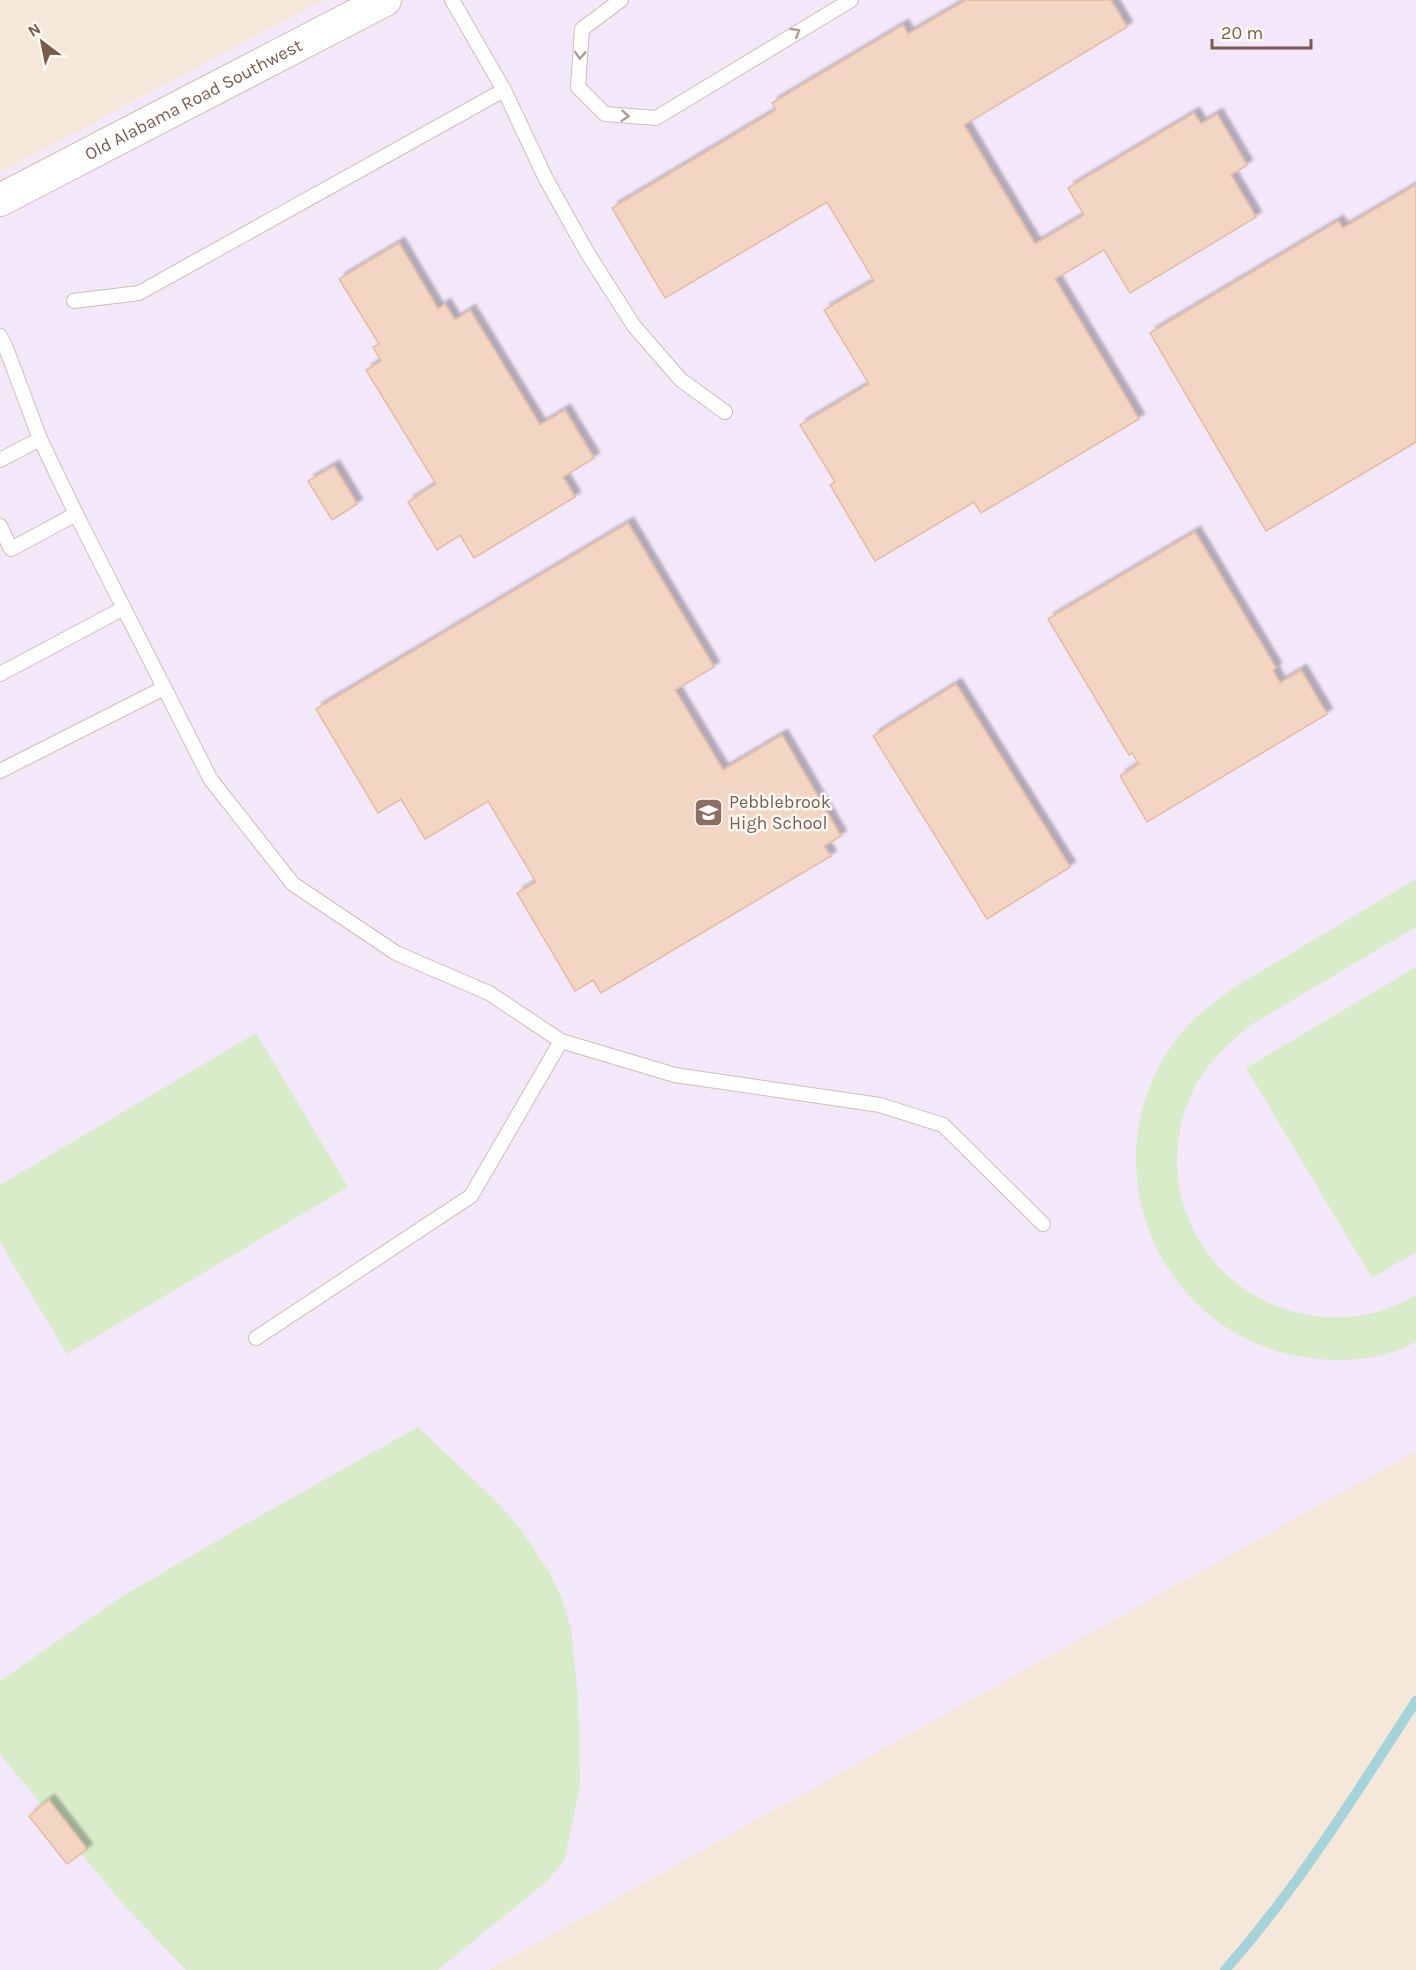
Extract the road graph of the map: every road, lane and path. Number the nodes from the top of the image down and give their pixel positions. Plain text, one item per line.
1 (385, 0) edge
2 (452, 0) edge
3 (621, 0) edge
4 (851, 0) edge
5 (504, 90) junction
6 (0, 200) edge
7 (74, 301) dead end
8 (0, 336) edge
9 (725, 412) dead end
10 (40, 439) junction
11 (0, 460) edge
12 (76, 514) junction
13 (0, 526) edge
14 (124, 608) junction
15 (0, 674) edge
16 (164, 688) junction
17 (0, 771) edge
18 (561, 1041) junction
19 (1042, 1224) dead end
20 (256, 1338) dead end

1 - 6 street, Old Alabama Road Southwest
2 - 5 lane
3 -> 4 lane
5 - 7 lane
5 - 9 lane
8 - 10 lane
10 - 11 lane
10 - 12 lane
12 - 13 lane
12 - 14 lane
14 - 15 lane
14 - 16 lane
16 - 17 lane
16 - 18 lane
18 - 19 lane
18 - 20 lane

